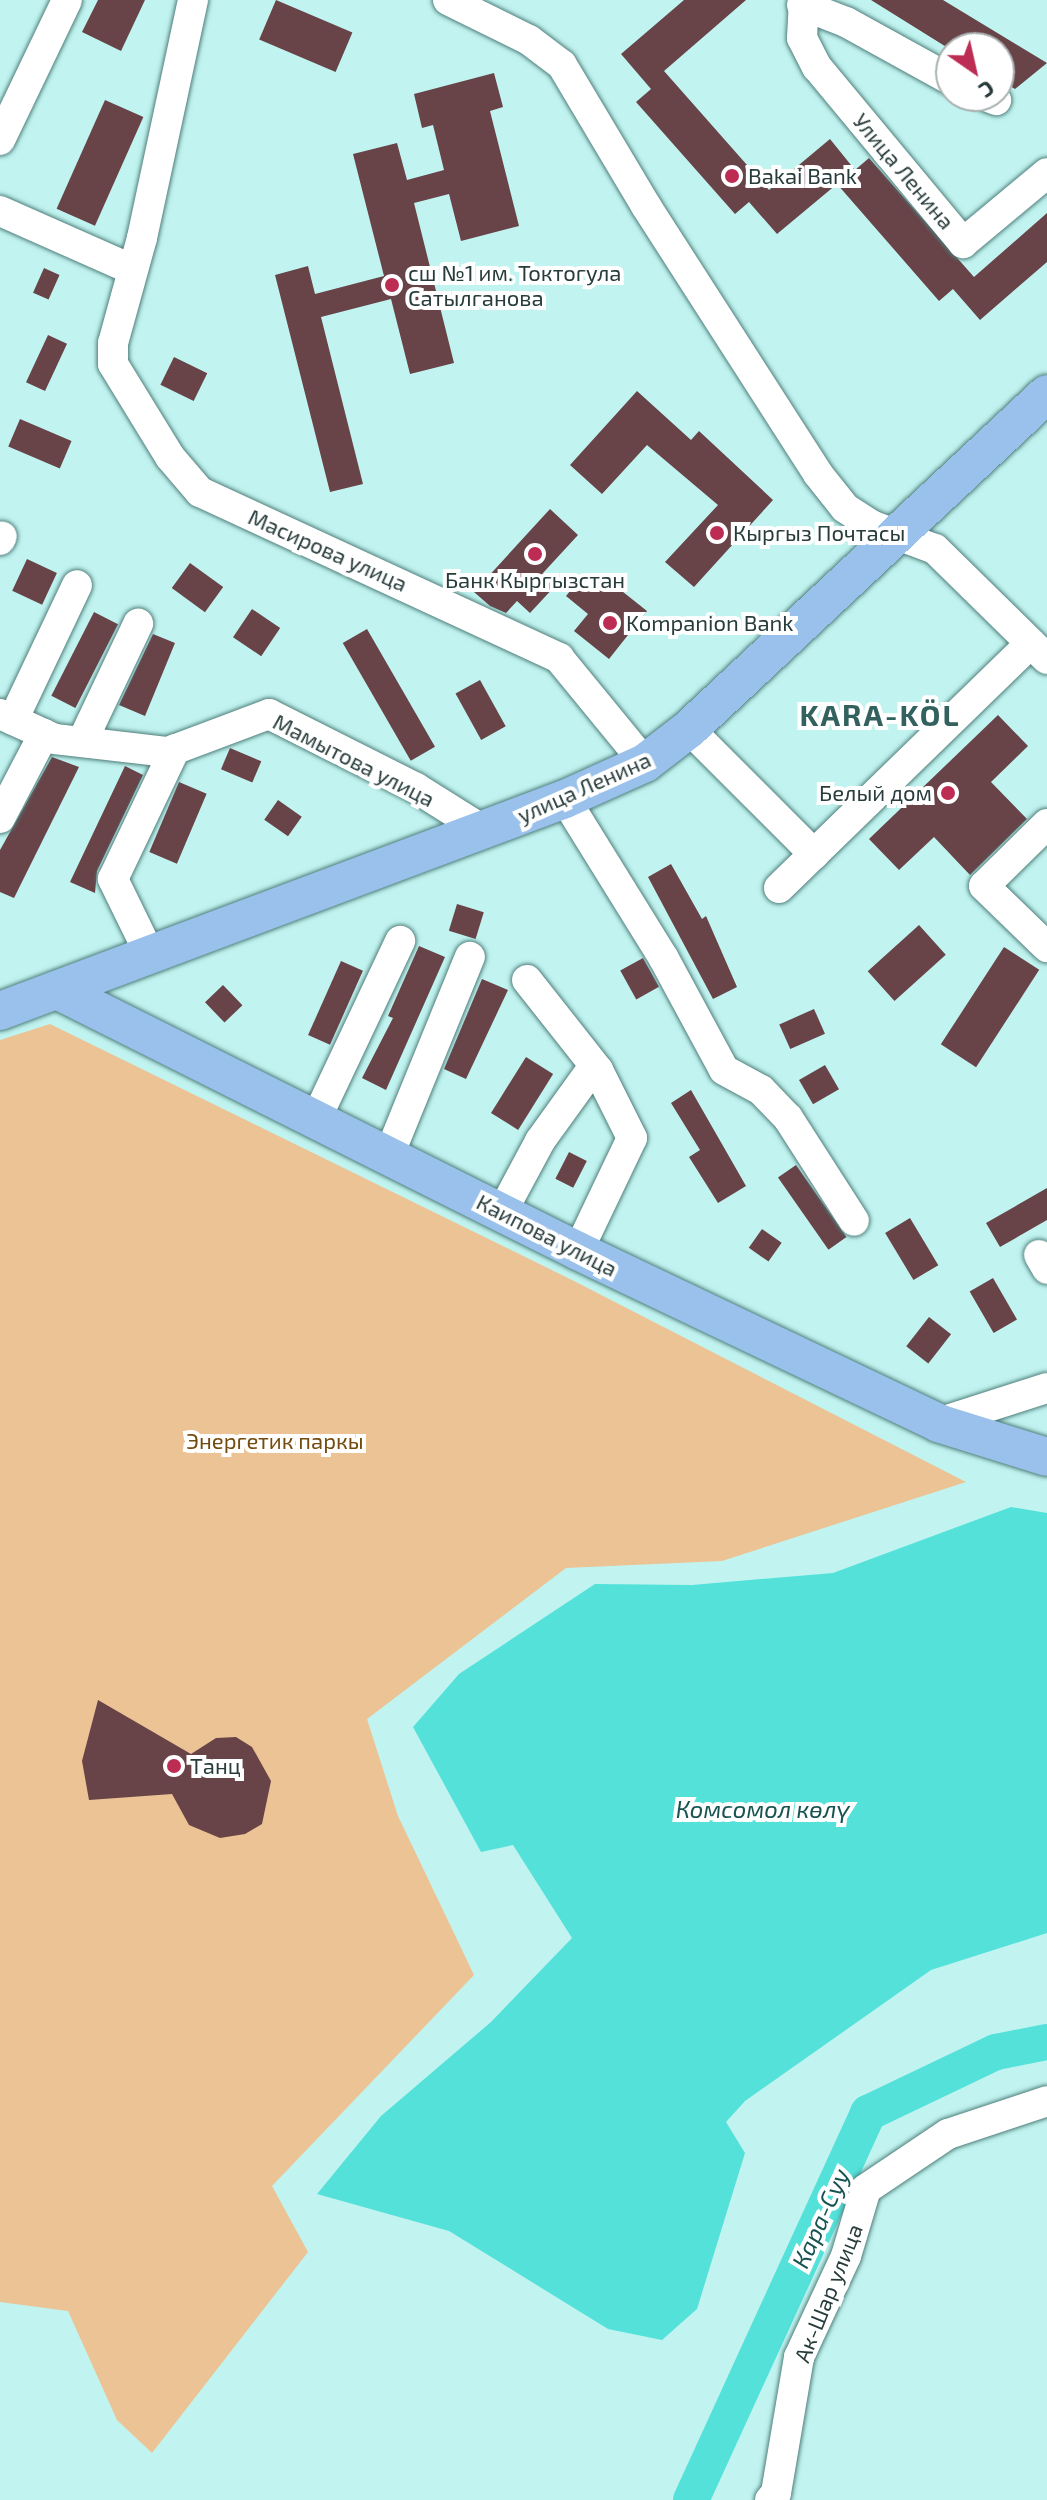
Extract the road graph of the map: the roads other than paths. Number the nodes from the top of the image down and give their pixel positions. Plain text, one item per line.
1 (67, 0) edge
2 (193, 0) edge
3 (448, 0) edge
4 (803, 2) edge
5 (935, 71) edge
6 (0, 140) edge
7 (1047, 173) edge
8 (0, 211) edge
9 (133, 270) junction
10 (1047, 394) edge
11 (893, 533) junction
12 (77, 585) dead end
13 (138, 624) dead end
14 (1039, 651) edge
15 (6, 717) edge
16 (689, 729) junction
17 (44, 734) junction
18 (82, 742) junction
19 (175, 749) junction
20 (645, 763) junction
21 (565, 799) junction
22 (0, 818) edge
23 (1047, 824) edge
24 (483, 830) junction
25 (814, 854) junction
26 (779, 888) dead end
27 (400, 941) dead end
28 (1047, 947) edge
29 (151, 957) junction
30 (470, 957) dead end
31 (527, 980) dead end
32 (57, 990) junction
33 (0, 1011) edge
34 (594, 1066) junction
35 (316, 1119) junction
36 (389, 1155) junction
37 (502, 1212) junction
38 (854, 1221) dead end
39 (578, 1251) junction
40 (1047, 1388) edge
41 (938, 1423) junction
42 (1047, 1457) edge
43 (1047, 2101) edge
44 (770, 2500) edge

1 - 6 street
2 - 9 street, Масирова улица
3 - 11 street
4 - 5 street, Улица Ленина
4 - 7 street, Улица Ленина
8 - 9 street
9 - 20 street, Масирова улица
10 - 11 main road, улица Ленина
11 - 14 street
11 - 16 main road, улица Ленина
12 - 15 street, Мамытова улица
13 - 18 street
14 - 25 street
15 - 17 street, Мамытова улица
16 - 20 main road, улица Ленина
16 - 25 street
17 - 18 street, Мамытова улица
17 - 22 street
18 - 19 street, Мамытова улица
19 - 24 street, Мамытова улица
19 - 29 street
20 - 21 main road, улица Ленина
21 - 24 main road, улица Ленина
21 - 38 street
23 - 28 street
24 - 29 main road, улица Ленина
25 - 26 street
27 - 35 street
29 - 32 main road, улица Ленина
30 - 36 street
31 - 34 street
32 - 33 main road, улица Ленина
32 - 35 main road, Каипова улица
34 - 37 street
34 - 39 street
35 - 36 main road, Каипова улица
36 - 37 main road, Каипова улица
37 - 39 main road, Каипова улица
39 - 41 main road, Каипова улица
40 - 41 street
41 - 42 main road, Каипова улица
43 - 44 street, Ак-Шар улица

